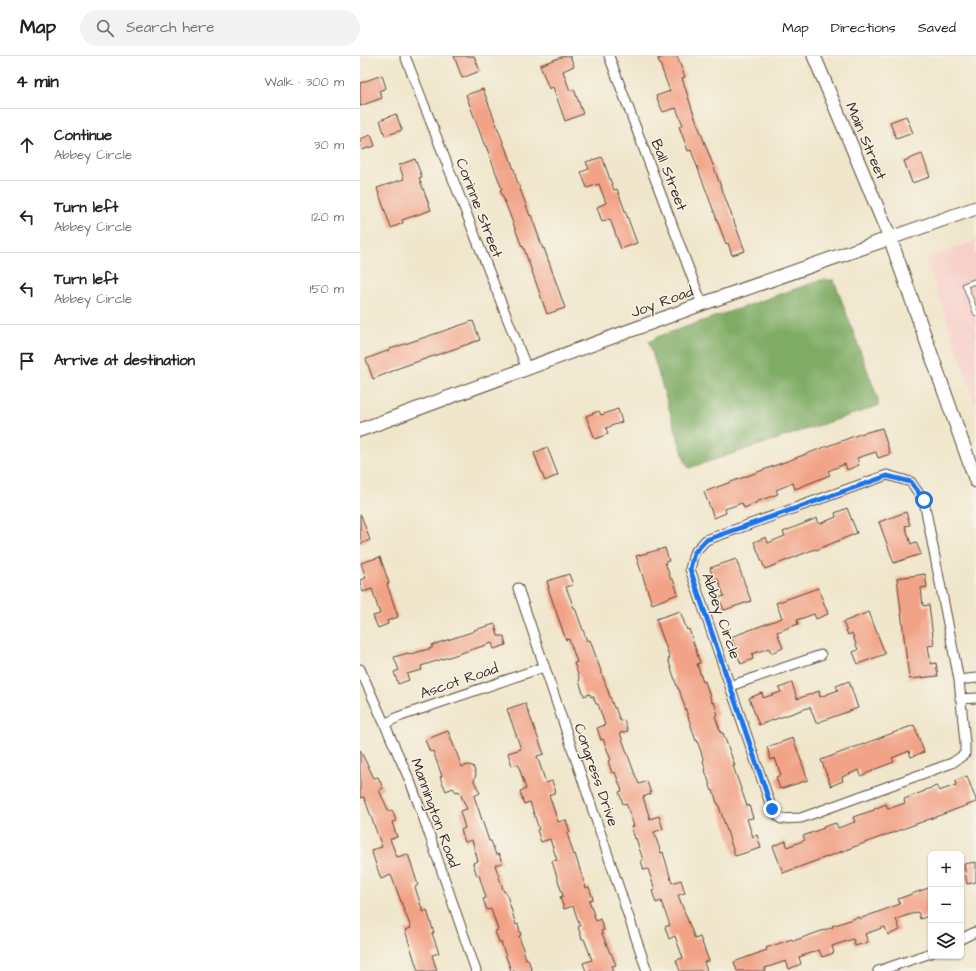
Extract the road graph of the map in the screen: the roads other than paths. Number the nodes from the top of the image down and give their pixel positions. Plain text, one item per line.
1 (406, 56) edge
2 (610, 56) edge
3 (814, 56) edge
4 (976, 208) edge
5 (890, 238) junction
6 (976, 281) edge
7 (702, 304) junction
8 (976, 313) edge
9 (527, 369) junction
10 (360, 430) edge
11 (976, 481) edge
12 (518, 588) dead end
13 (821, 655) dead end
14 (544, 667) junction
15 (360, 668) edge
16 (976, 678) edge
17 (959, 680) junction
18 (730, 686) junction
19 (976, 698) edge
20 (960, 699) junction
21 (385, 724) junction
22 (975, 932) edge
23 (964, 938) edge
24 (928, 954) edge
25 (476, 971) edge
26 (647, 971) edge
27 (878, 971) edge

1 - 9 street, Corinne Street
2 - 7 street, Ball Street
3 - 5 street, Main Street
4 - 5 street, Joy Road
5 - 7 street, Joy Road
5 - 11 street, Main Street
6 - 8 lane
7 - 9 street, Joy Road
9 - 10 street, Joy Road
12 - 14 street, Congress Drive
13 - 18 street
14 - 21 street, Ascot Road
14 - 26 street, Congress Drive
15 - 21 street, Mannington Road
16 - 17 street
17 - 18 street, Abbey Circle
17 - 20 street, Abbey Circle
18 - 20 street, Abbey Circle
19 - 20 street
21 - 25 street, Mannington Road
22 - 23 street
24 - 27 street

